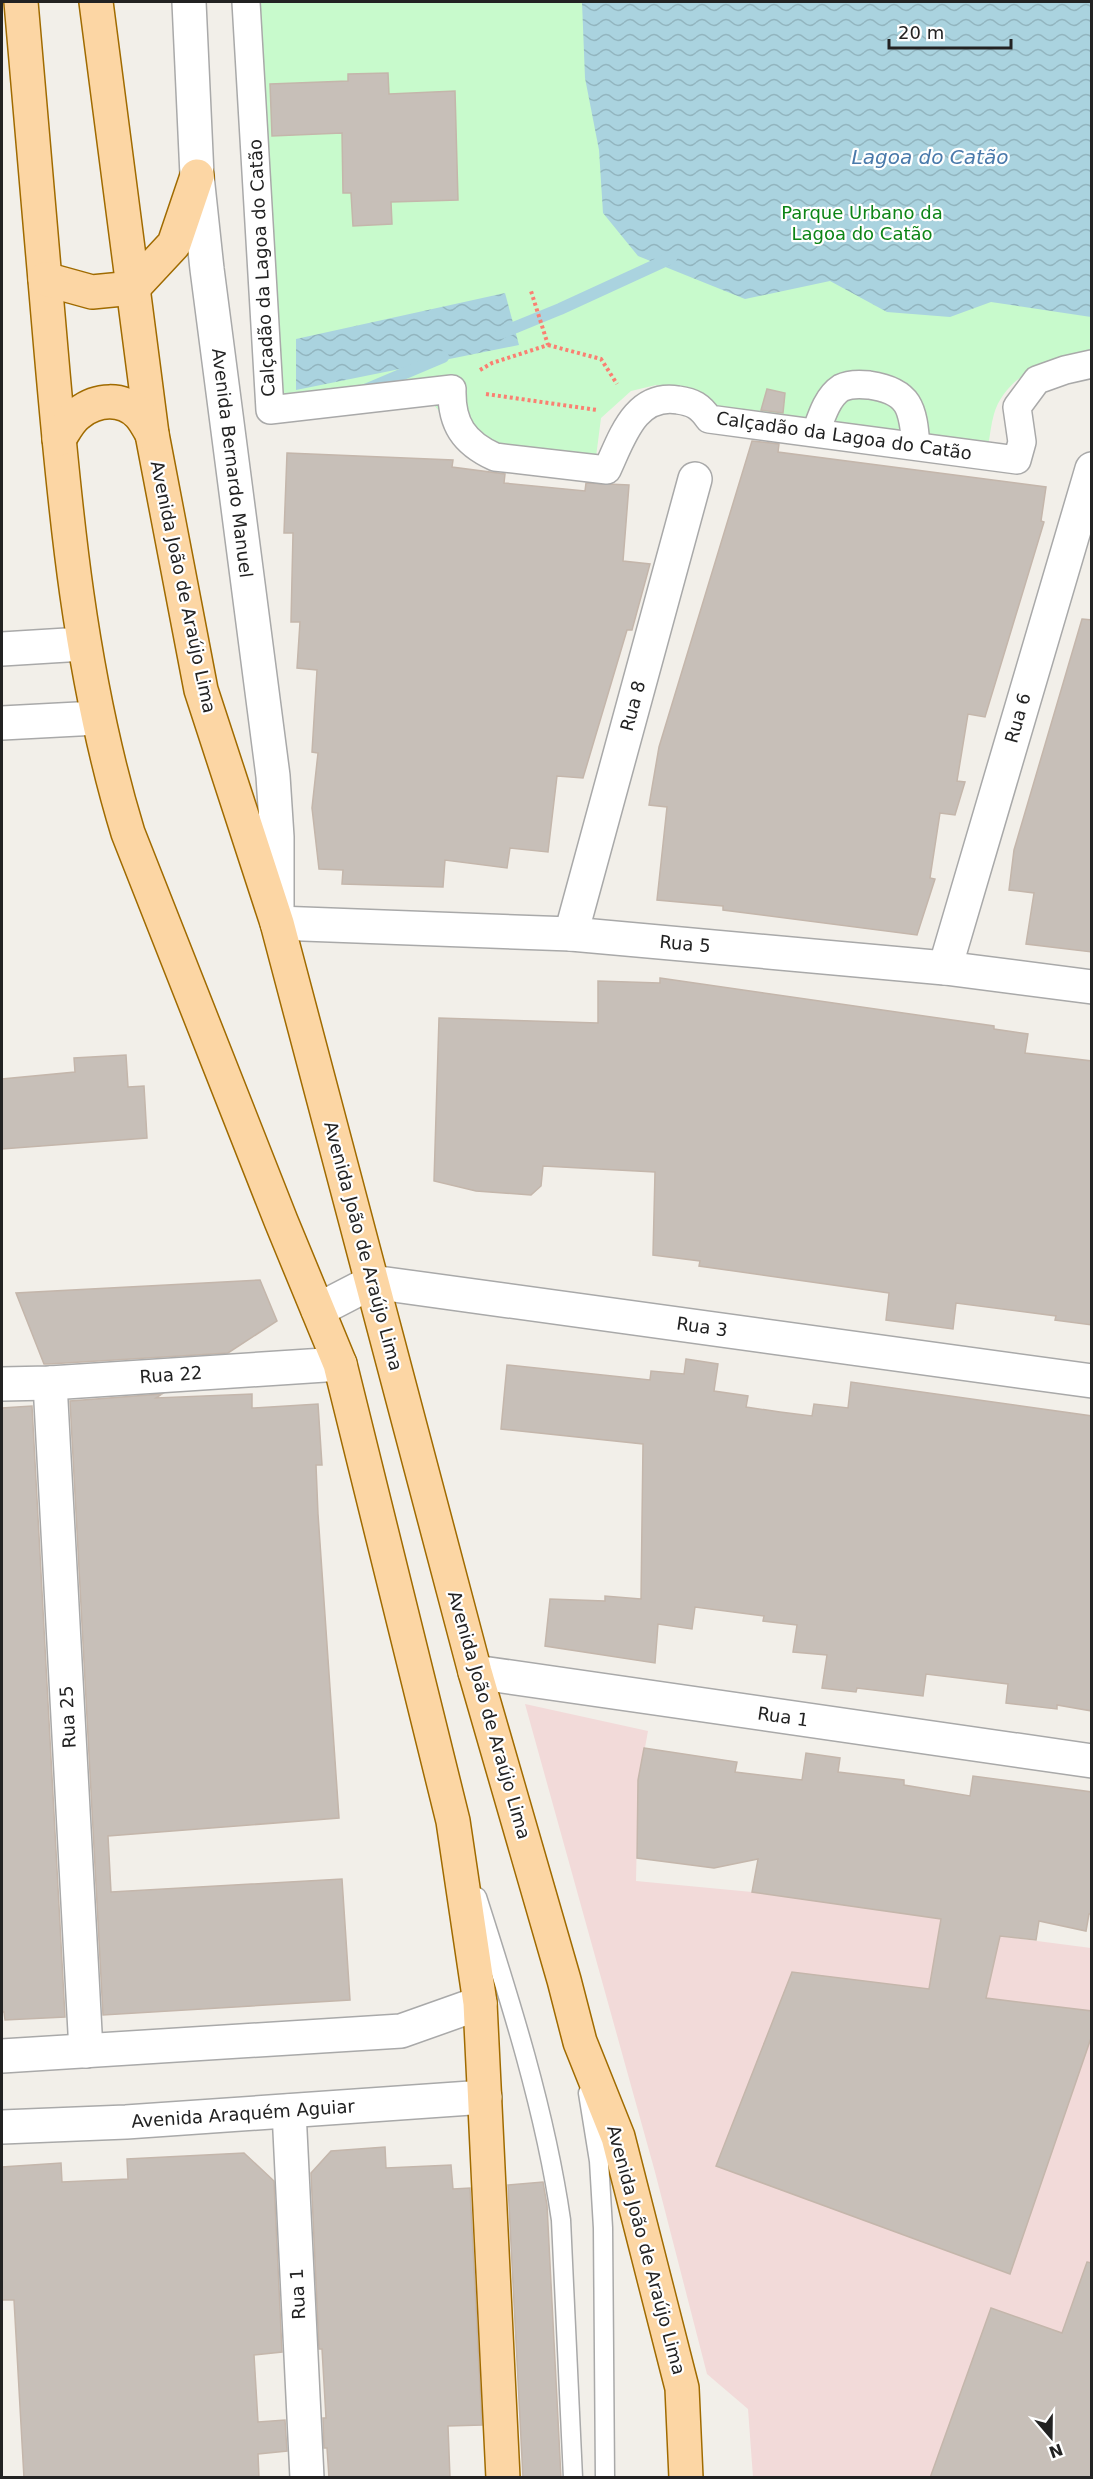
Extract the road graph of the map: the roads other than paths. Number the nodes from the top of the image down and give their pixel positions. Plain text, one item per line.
1 (21, 2) edge
2 (96, 2) edge
3 (189, 2) edge
4 (246, 2) edge
5 (197, 176) junction
6 (45, 279) junction
7 (133, 288) junction
8 (1092, 364) edge
9 (816, 432) junction
10 (152, 434) junction
11 (59, 439) junction
12 (916, 446) junction
13 (1092, 469) edge
14 (695, 479) dead end
15 (83, 644) junction
16 (2, 650) edge
17 (97, 718) junction
18 (2, 723) edge
19 (277, 923) junction
20 (571, 934) junction
21 (945, 968) junction
22 (1092, 987) edge
23 (372, 1282) junction
24 (318, 1310) junction
25 (340, 1364) junction
26 (1092, 1381) edge
27 (50, 1383) junction
28 (2, 1384) edge
29 (475, 1672) junction
30 (1092, 1761) edge
31 (453, 1821) junction
32 (480, 2003) junction
33 (580, 2042) junction
34 (86, 2051) junction
35 (2, 2056) edge
36 (485, 2097) junction
37 (289, 2111) junction
38 (2, 2127) edge
39 (308, 2478) edge
40 (503, 2478) edge
41 (573, 2478) edge
42 (605, 2478) edge
43 (686, 2478) edge

1 - 6 main road
2 - 7 main road, Avenida João de Araújo Lima
3 - 5 street, Avenida Bernardo Manuel
4 - 9 street, Calçadão da Lagoa do Catão
5 - 7 main road
5 - 19 street, Avenida Bernardo Manuel
6 - 7 main road
6 - 11 main road
7 - 10 main road, Avenida João de Araújo Lima
8 - 12 street, Calçadão da Lagoa do Catão
9 - 12 street, Calçadão da Lagoa do Catão
9 - 12 street
10 - 11 main road
10 - 19 main road, Avenida João de Araújo Lima
11 - 15 main road
13 - 21 street, Rua 6
14 - 20 street, Rua 8
15 - 16 street
15 - 17 main road
17 - 18 street
17 - 24 main road
19 - 20 street, Rua 5
19 - 23 main road, Avenida João de Araújo Lima
20 - 21 street, Rua 5
21 - 22 street, Rua 5
23 - 24 street
23 - 26 street, Rua 3
23 - 29 main road, Avenida João de Araújo Lima
24 - 25 main road
25 - 27 street, Rua 22
25 - 31 main road
27 - 28 street, Rua 22
27 - 34 street, Rua 25
29 - 30 street, Rua 1
29 - 33 main road, Avenida João de Araújo Lima
31 - 32 main road
31 - 41 lane
32 - 34 street
32 - 36 main road
33 - 42 lane
33 - 43 main road, Avenida João de Araújo Lima
34 - 35 street
36 - 37 street, Avenida Araquém Aguiar
36 - 40 main road
37 - 38 street, Avenida Araquém Aguiar
37 - 39 street, Rua 1

